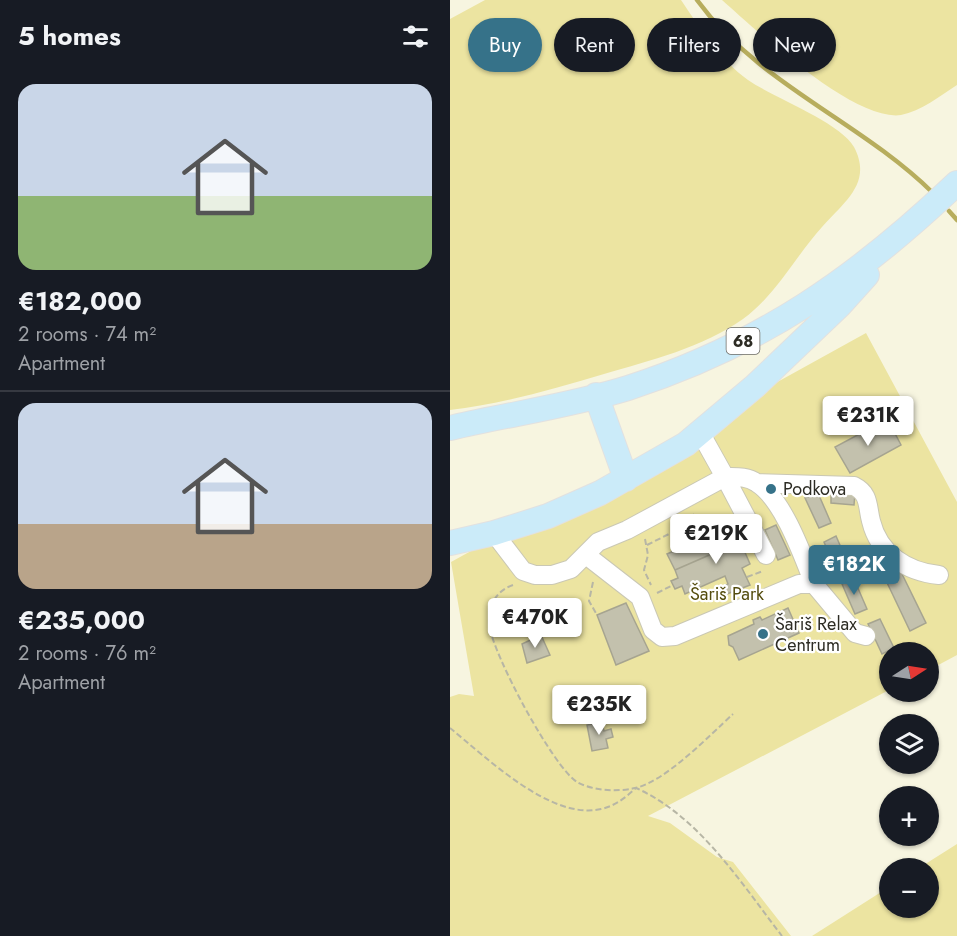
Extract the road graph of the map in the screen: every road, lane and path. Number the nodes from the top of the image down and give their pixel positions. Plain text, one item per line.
1 (957, 183) edge
2 (875, 256) junction
3 (596, 395) junction
4 (452, 427) edge
5 (701, 434) junction
6 (725, 477) junction
7 (626, 479) junction
8 (757, 483) junction
9 (685, 499) junction
10 (697, 520) junction
11 (640, 523) junction
12 (494, 533) junction
13 (705, 538) dead end
14 (450, 543) edge
15 (647, 545) junction
16 (766, 555) dead end
17 (591, 560) junction
18 (535, 575) junction
19 (939, 575) dead end
20 (814, 584) junction
21 (673, 585) dead end
22 (597, 615) dead end
23 (866, 636) dead end
24 (733, 714) dead end
25 (450, 728) edge
26 (636, 788) junction
27 (782, 936) edge

1 - 2 main road, 68
2 - 3 main road, 68
2 - 5 main road
3 - 4 main road, 68
3 - 7 main road
5 - 6 lane
5 - 7 main road
6 - 8 lane
6 - 9 lane
6 - 16 lane
7 - 12 main road
8 - 19 lane
8 - 20 lane
9 - 10 path
9 - 11 lane
10 - 13 path
10 - 15 path
11 - 15 path
11 - 17 lane
12 - 14 main road
12 - 18 lane
15 - 21 path
17 - 18 lane
17 - 20 lane
17 - 22 path
18 - 26 path
20 - 23 lane
24 - 26 path
25 - 26 path
26 - 27 path

